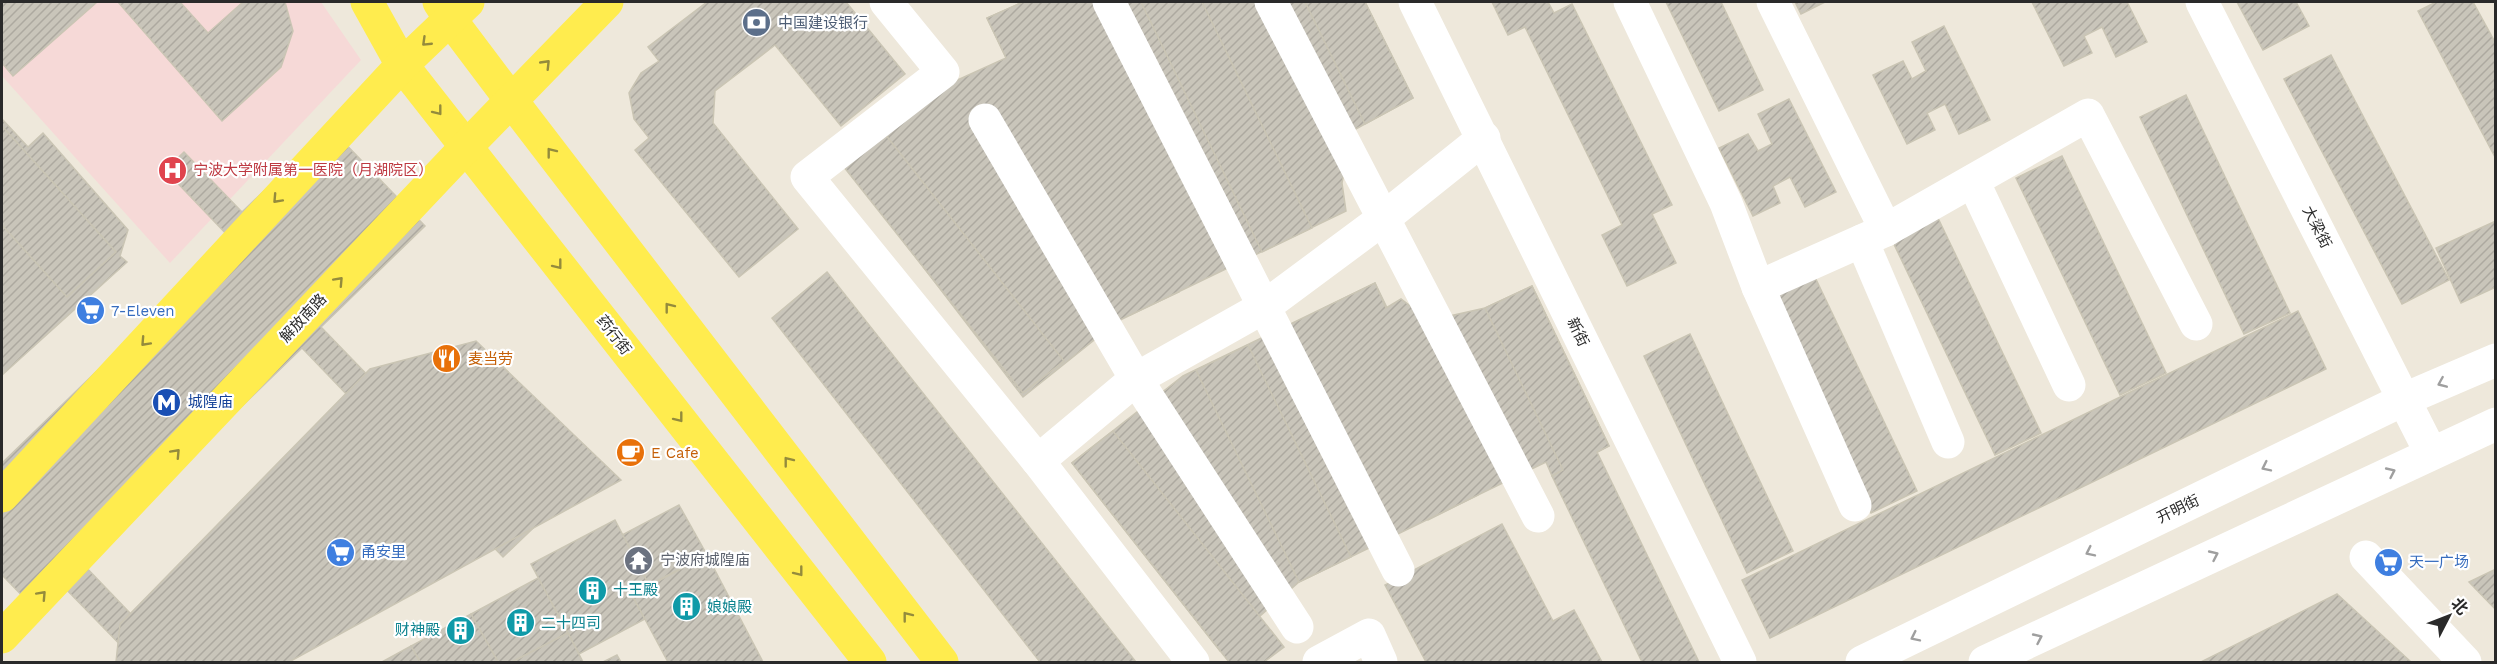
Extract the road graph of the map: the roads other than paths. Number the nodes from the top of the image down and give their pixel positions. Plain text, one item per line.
1 (367, 2) edge
2 (607, 2) edge
3 (886, 2) edge
4 (1109, 2) edge
5 (1271, 2) edge
6 (1415, 2) edge
7 (1630, 2) edge
8 (1773, 2) edge
9 (2202, 2) edge
10 (452, 7) edge
11 (402, 65) junction
12 (511, 100) junction
13 (986, 120) dead end
14 (1484, 138) junction
15 (466, 147) junction
16 (1973, 181) junction
17 (1384, 218) junction
18 (1874, 236) junction
19 (1758, 287) junction
20 (1264, 307) junction
21 (2196, 324) dead end
22 (2496, 360) edge
23 (1136, 379) junction
24 (2069, 385) dead end
25 (2405, 399) junction
26 (2496, 424) edge
27 (1948, 442) dead end
28 (2431, 453) junction
29 (1038, 461) junction
30 (2, 496) edge
31 (1855, 505) dead end
32 (1538, 516) dead end
33 (2366, 557) dead end
34 (1398, 570) dead end
35 (6, 623) edge
36 (1298, 627) dead end
37 (870, 663) edge
38 (942, 663) edge
39 (1193, 663) edge
40 (1319, 663) edge
41 (1381, 663) edge
42 (1740, 663) edge
43 (1862, 663) edge
44 (1985, 663) edge
45 (2465, 663) edge

1 - 11 main road, 药行街
12 -> 2 main road, 解放南路
3 - 29 street
4 - 20 street
5 - 17 street
6 - 14 street, 新街
7 - 19 street
8 - 18 street
9 - 25 street, 大梁街
10 -> 11 main road
10 - 12 main road
11 -> 15 main road, 药行街
11 -> 30 main road
12 - 15 main road, 解放南路
38 -> 12 main road
13 - 23 street
14 - 17 street
14 - 42 street, 新街
35 -> 15 main road, 解放南路
15 -> 37 main road, 药行街
16 - 18 street
16 - 21 street
16 - 24 street
17 - 20 street
17 - 32 street
18 - 19 street
18 - 27 street
19 - 31 street
20 - 23 street
20 - 34 street
22 -> 25 street, 开明街
23 - 29 street
23 - 36 street
25 - 28 street, 大梁街
25 -> 43 street, 开明街
26 - 28 street
44 -> 28 street
29 - 39 street
33 - 45 street
40 - 41 street

